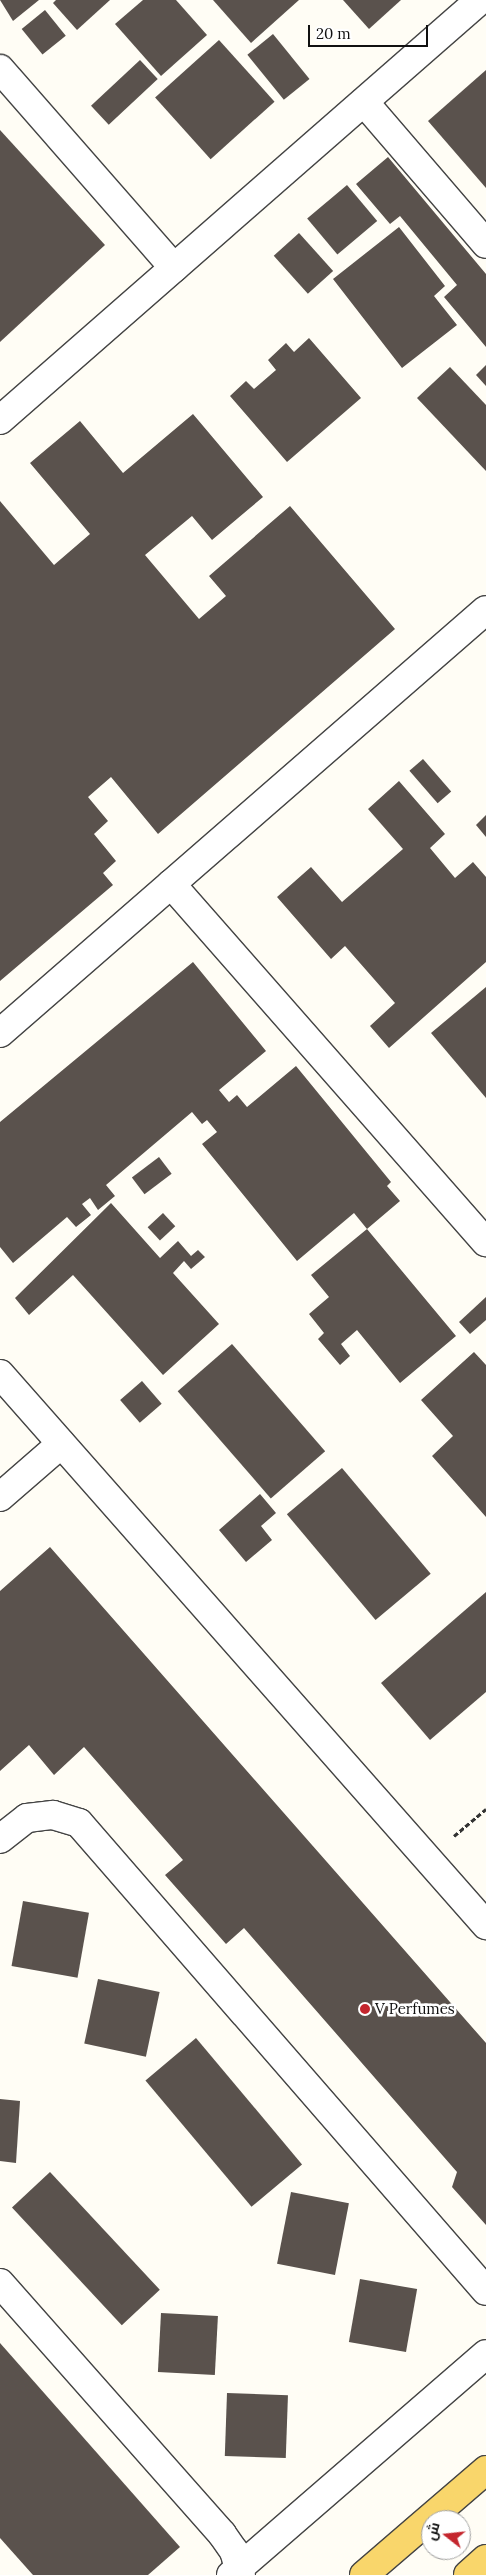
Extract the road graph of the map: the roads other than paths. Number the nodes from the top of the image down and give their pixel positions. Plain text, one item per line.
1 (480, 0) edge
2 (0, 70) edge
3 (364, 102) junction
4 (486, 244) edge
5 (174, 268) junction
6 (0, 420) edge
7 (486, 610) edge
8 (171, 884) junction
9 (0, 1033) edge
10 (486, 1242) edge
11 (0, 1374) edge
12 (61, 1444) junction
13 (0, 1497) edge
14 (0, 1839) edge
15 (486, 1925) edge
16 (0, 2283) edge
17 (486, 2291) edge
18 (486, 2354) edge
19 (486, 2470) edge
20 (486, 2559) edge
21 (237, 2572) edge
22 (364, 2575) edge
23 (468, 2575) edge

1 - 3 street
2 - 5 street
3 - 4 street
3 - 5 street
5 - 6 street
7 - 8 street
8 - 9 street
8 - 10 street
11 - 12 street
12 - 13 street
12 - 15 street
14 - 17 street
16 - 21 street
18 - 21 street
19 - 22 main road
20 - 23 main road

